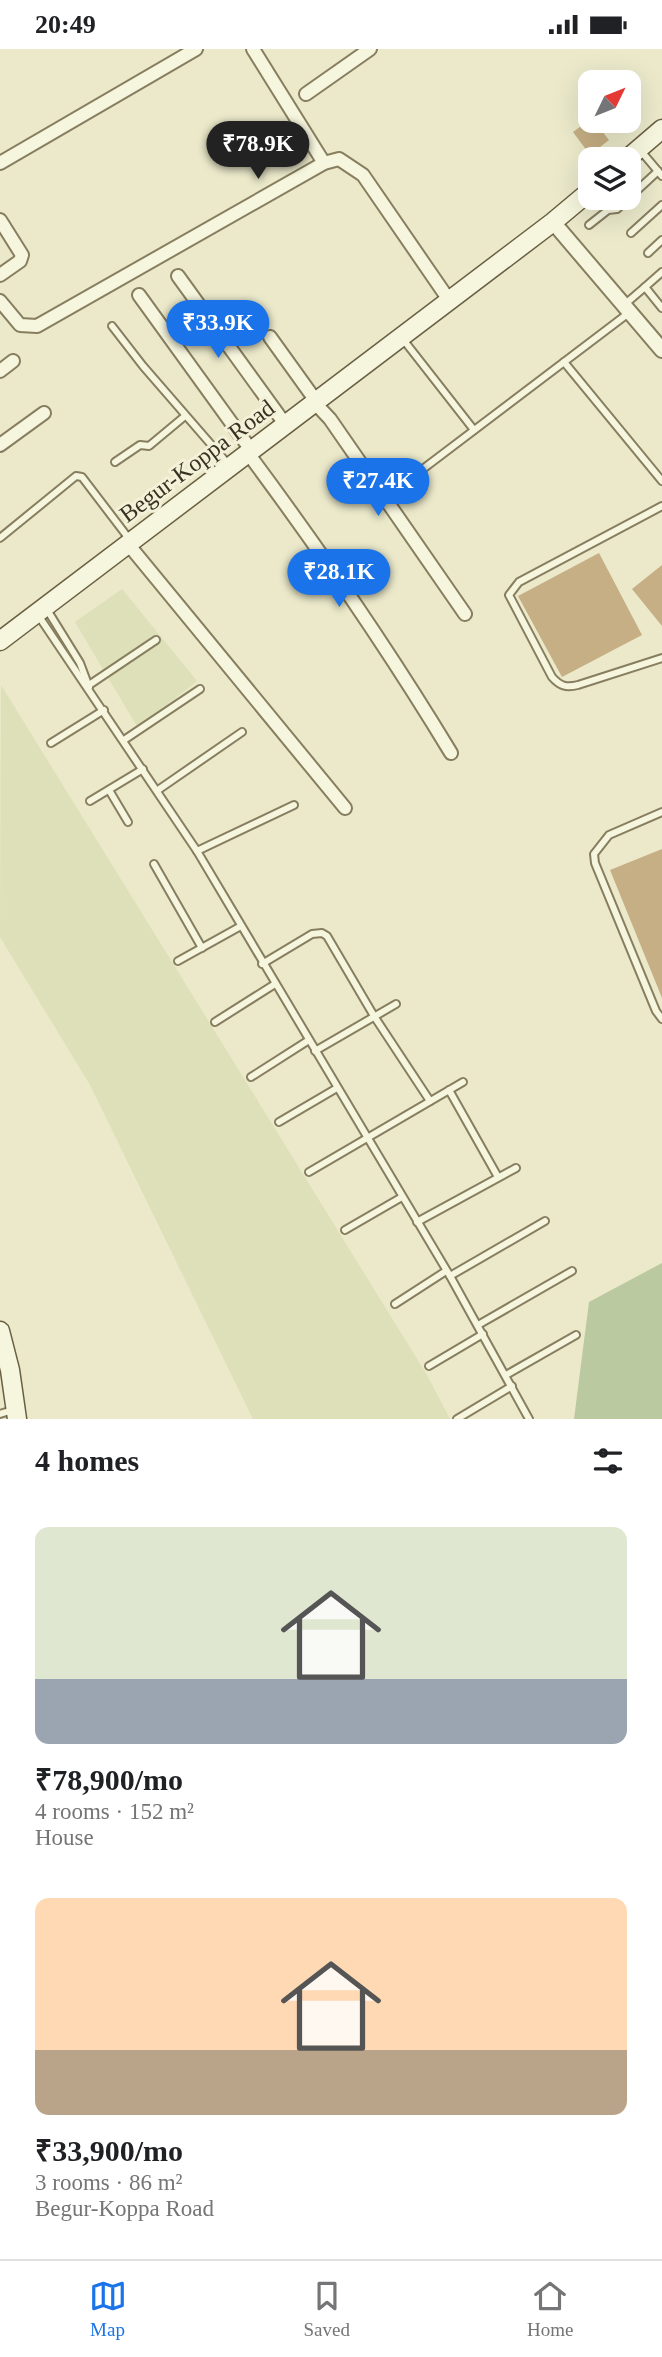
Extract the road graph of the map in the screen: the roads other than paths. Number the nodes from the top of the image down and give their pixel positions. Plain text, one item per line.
1 (196, 49) edge
2 (253, 49) edge
3 (370, 49) edge
4 (306, 93) dead end
5 (662, 129) edge
6 (641, 147) edge
7 (641, 160) edge
8 (0, 163) edge
9 (324, 163) junction
10 (660, 174) edge
11 (578, 201) edge
12 (662, 205) edge
13 (0, 220) edge
14 (553, 222) junction
15 (589, 225) dead end
16 (631, 233) dead end
17 (662, 240) edge
18 (648, 253) dead end
19 (662, 272) edge
20 (0, 275) edge
21 (177, 276) dead end
22 (645, 287) junction
23 (139, 295) dead end
24 (449, 300) junction
25 (0, 301) edge
26 (662, 308) edge
27 (627, 309) junction
28 (112, 326) dead end
29 (270, 337) dead end
30 (400, 337) junction
31 (662, 350) edge
32 (13, 361) dead end
33 (564, 362) junction
34 (0, 371) edge
35 (315, 401) junction
36 (44, 413) dead end
37 (185, 416) junction
38 (285, 424) junction
39 (474, 430) junction
40 (0, 445) edge
41 (249, 451) junction
42 (115, 463) dead end
43 (230, 466) junction
44 (411, 478) dead end
45 (662, 481) edge
46 (662, 506) edge
47 (0, 538) edge
48 (130, 543) junction
49 (42, 610) junction
50 (465, 614) dead end
51 (156, 640) dead end
52 (0, 641) edge
53 (662, 658) edge
54 (90, 689) junction
55 (200, 689) dead end
56 (104, 711) junction
57 (242, 733) dead end
58 (124, 740) junction
59 (51, 743) dead end
60 (451, 753) dead end
61 (143, 769) junction
62 (109, 790) junction
63 (158, 790) junction
64 (90, 801) dead end
65 (294, 805) dead end
66 (345, 808) dead end
67 (662, 813) edge
68 (128, 822) dead end
69 (197, 851) junction
70 (154, 865) dead end
71 (241, 926) junction
72 (202, 948) junction
73 (178, 961) dead end
74 (262, 964) junction
75 (275, 984) junction
76 (396, 1004) dead end
77 (374, 1016) junction
78 (662, 1019) edge
79 (215, 1022) dead end
80 (309, 1040) junction
81 (315, 1051) junction
82 (251, 1077) dead end
83 (463, 1082) dead end
84 (337, 1088) junction
85 (449, 1090) junction
86 (430, 1101) junction
87 (279, 1122) dead end
88 (367, 1138) junction
89 (516, 1168) dead end
90 (309, 1172) dead end
91 (498, 1177) junction
92 (401, 1197) junction
93 (545, 1221) dead end
94 (416, 1222) junction
95 (345, 1230) dead end
96 (572, 1271) dead end
97 (448, 1273) junction
98 (395, 1304) dead end
99 (478, 1325) junction
100 (0, 1331) edge
101 (483, 1334) junction
102 (576, 1335) dead end
103 (429, 1366) dead end
104 (506, 1375) junction
105 (512, 1386) junction
106 (11, 1414) edge
107 (457, 1419) edge
108 (529, 1419) edge

1 - 8 street
2 - 9 street
3 - 4 street
5 - 6 main road
7 - 10 lane
9 - 24 street
9 - 25 street
10 - 15 lane
11 - 14 main road, Begur-Koppa Road
12 - 16 lane
13 - 20 street
14 - 24 main road, Begur-Koppa Road
14 - 27 street
17 - 18 lane
19 - 22 lane
21 - 38 street
22 - 26 lane
22 - 27 lane
23 - 41 street
24 - 30 main road, Begur-Koppa Road
27 - 31 street
27 - 33 lane
28 - 37 lane
29 - 35 street
30 - 35 main road, Begur-Koppa Road
30 - 39 lane
32 - 34 street
33 - 39 lane
33 - 45 lane
35 - 38 main road, Begur-Koppa Road
35 - 50 street
36 - 40 street
37 - 42 lane
37 - 43 lane
38 - 41 main road, Begur-Koppa Road
39 - 44 lane
41 - 43 main road, Begur-Koppa Road
41 - 60 street
43 - 48 main road, Begur-Koppa Road
46 - 53 lane
47 - 48 lane
48 - 49 main road, Begur-Koppa Road
48 - 66 street
49 - 52 main road, Begur-Koppa Road
49 - 54 lane
49 - 54 lane
51 - 54 lane
54 - 56 lane
55 - 58 lane
56 - 58 lane
56 - 59 lane
57 - 63 lane
58 - 61 lane
61 - 62 lane
61 - 63 lane
62 - 64 lane
62 - 68 lane
63 - 69 lane
65 - 69 lane
67 - 78 lane
69 - 71 lane
70 - 72 lane
71 - 72 lane
71 - 74 lane
72 - 73 lane
74 - 75 lane
74 - 77 lane
75 - 79 lane
75 - 80 lane
76 - 77 lane
77 - 81 lane
77 - 86 lane
80 - 81 lane
80 - 82 lane
81 - 84 lane
83 - 85 lane
84 - 87 lane
84 - 88 lane
85 - 86 lane
85 - 91 lane
86 - 88 lane
88 - 90 lane
88 - 92 lane
89 - 91 lane
91 - 94 lane
92 - 94 lane
92 - 95 lane
93 - 97 lane
94 - 97 lane
96 - 99 lane
97 - 98 lane
97 - 99 lane
99 - 101 lane
100 - 106 main road
101 - 103 lane
101 - 104 lane
102 - 104 lane
104 - 105 lane
105 - 107 lane
105 - 108 lane

